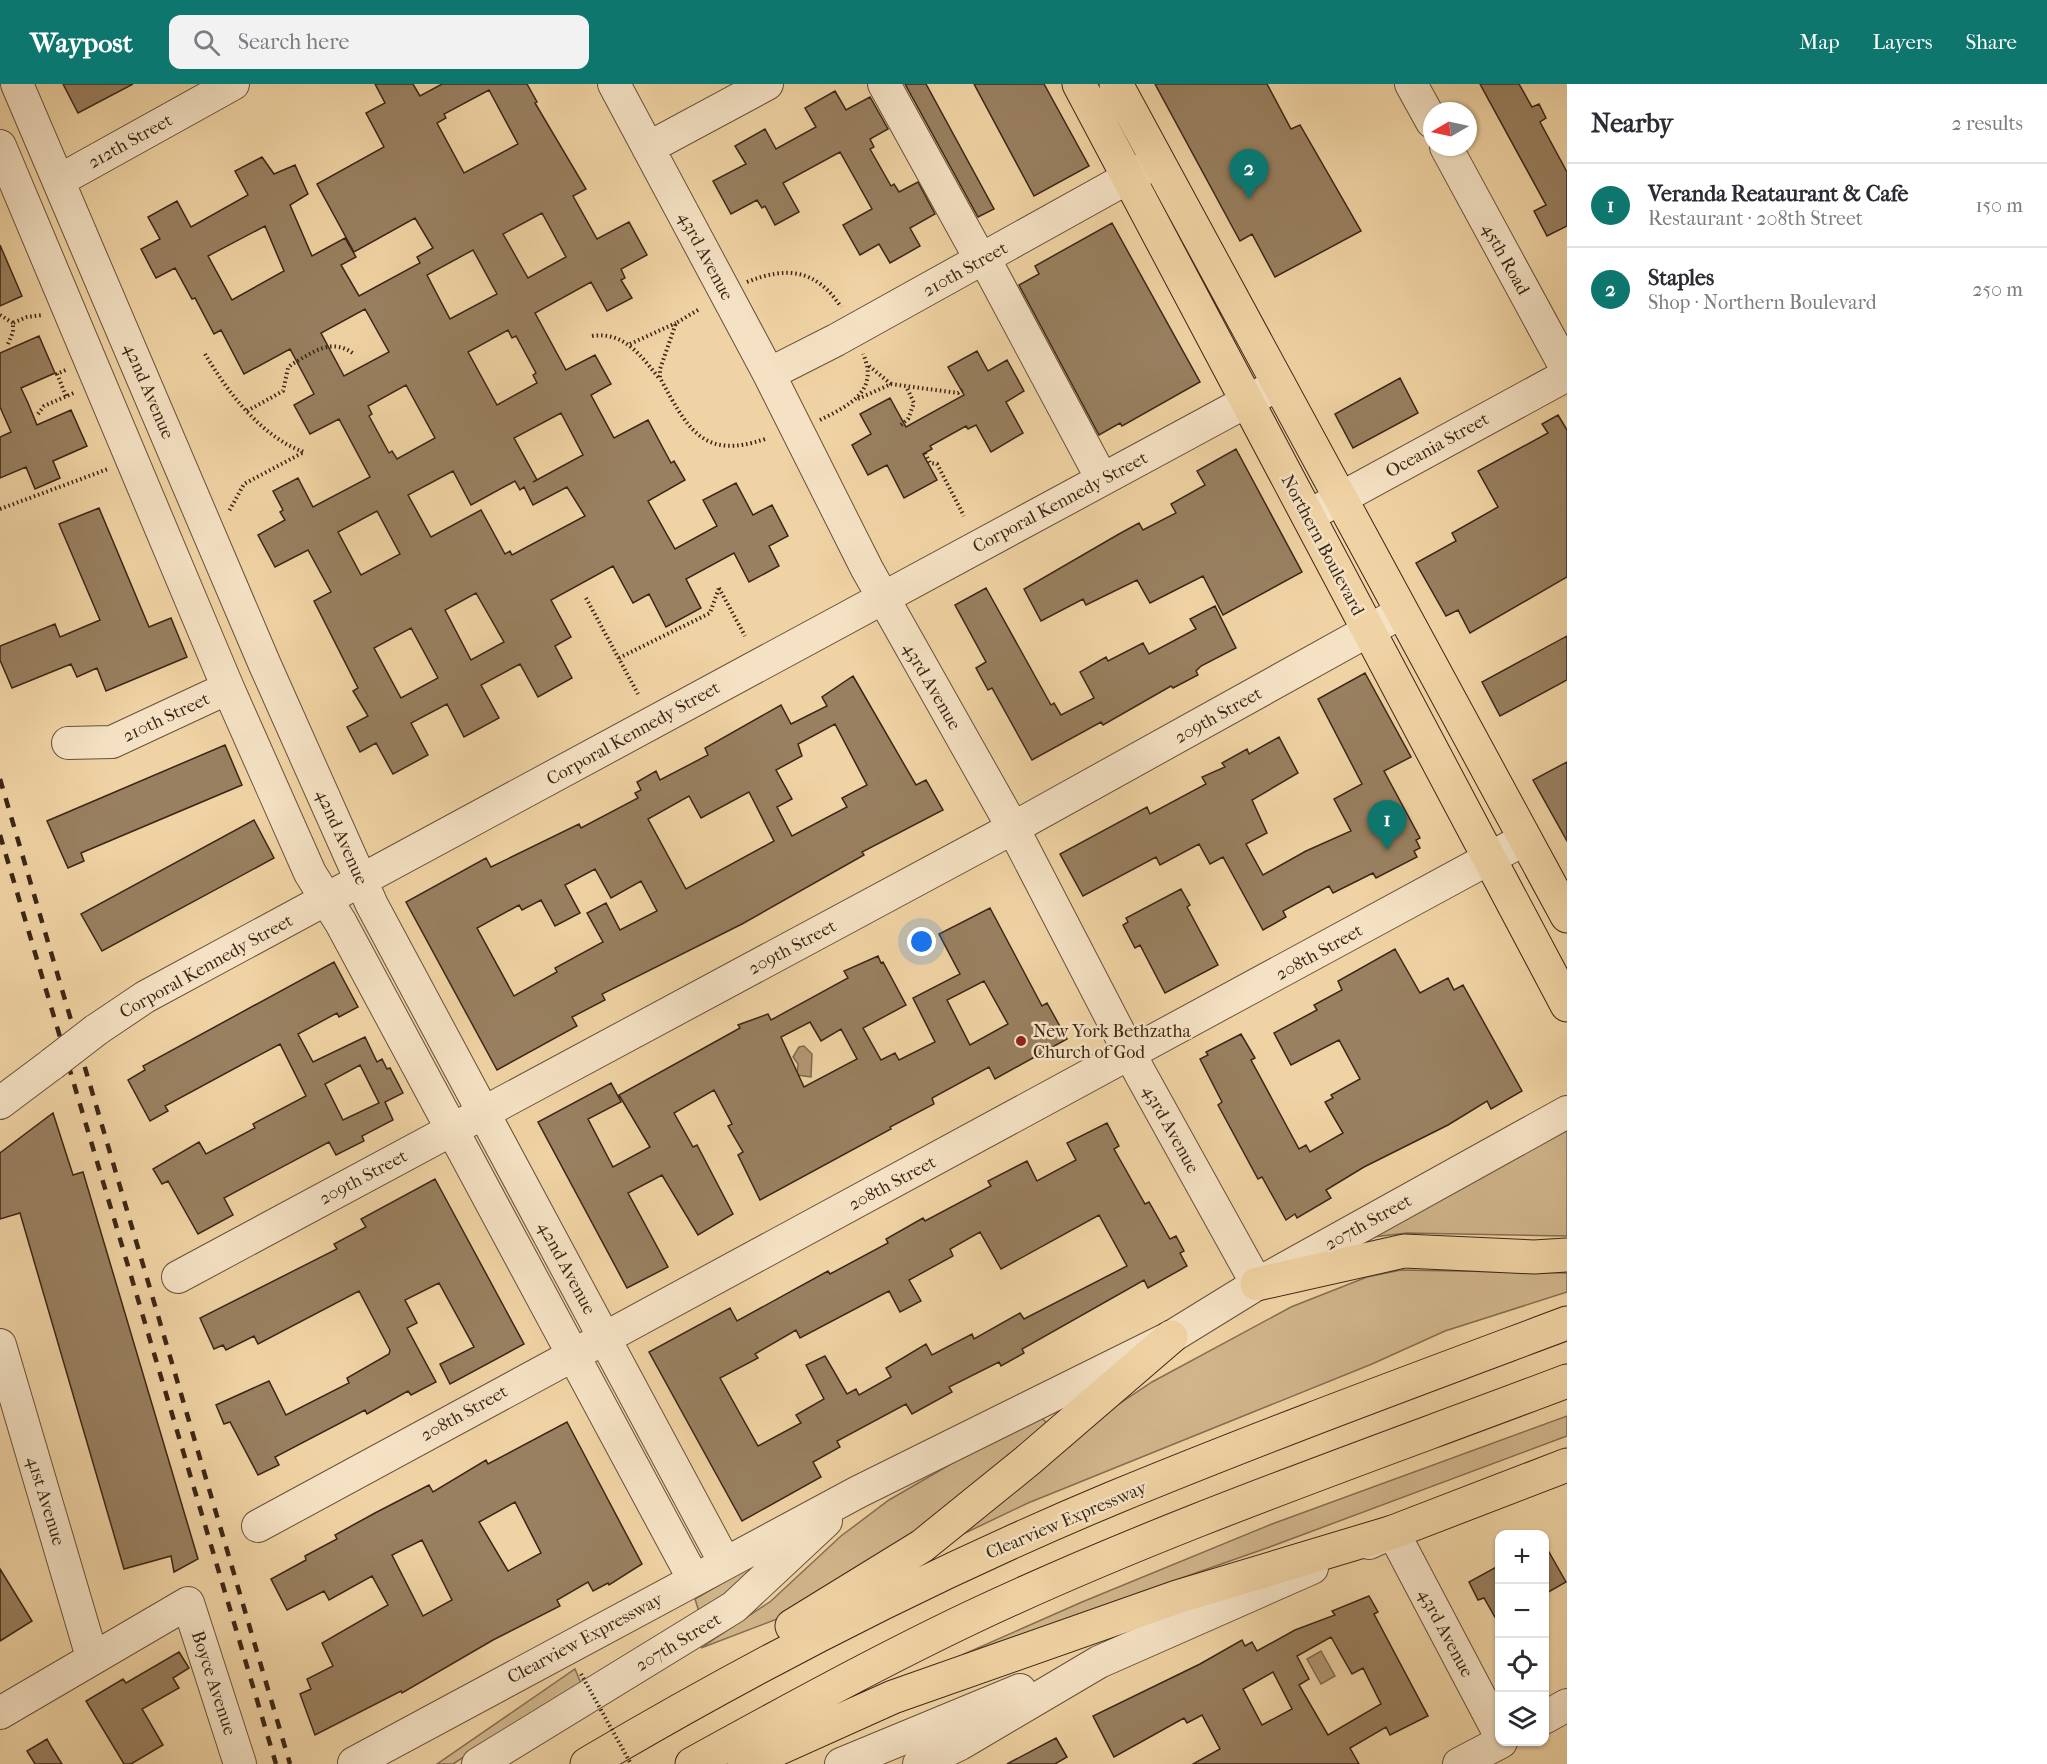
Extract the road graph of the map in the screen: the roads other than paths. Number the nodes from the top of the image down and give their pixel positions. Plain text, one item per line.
1 (17, 84) edge
2 (233, 84) edge
3 (614, 84) edge
4 (767, 84) edge
5 (884, 84) edge
6 (1079, 84) edge
7 (1116, 84) edge
8 (1411, 84) edge
9 (1423, 106) edge
10 (0, 146) edge
11 (648, 148) junction
12 (1451, 156) edge
13 (1158, 161) junction
14 (1129, 178) junction
15 (60, 180) junction
16 (983, 259) junction
17 (137, 362) junction
18 (1567, 372) edge
19 (769, 374) junction
20 (1278, 384) junction
21 (89, 386) junction
22 (1247, 400) junction
23 (1102, 479) junction
24 (1340, 498) junction
25 (1308, 516) junction
26 (883, 597) junction
27 (1402, 612) junction
28 (1370, 632) junction
29 (228, 688) junction
30 (68, 743) dead end
31 (1013, 828) junction
32 (1525, 839) junction
33 (1490, 859) junction
34 (360, 881) junction
35 (326, 900) junction
36 (1567, 916) edge
37 (1567, 1005) edge
38 (1131, 1055) junction
39 (0, 1103) edge
40 (1567, 1112) edge
41 (484, 1113) junction
42 (452, 1130) junction
43 (1567, 1255) edge
44 (178, 1277) dead end
45 (1257, 1284) junction
46 (1567, 1323) edge
47 (1171, 1336) junction
48 (604, 1337) junction
49 (0, 1345) edge
50 (574, 1354) junction
51 (1567, 1381) edge
52 (9, 1409) edge
53 (1567, 1466) edge
54 (858, 1492) junction
55 (258, 1526) dead end
56 (1393, 1532) junction
57 (725, 1563) junction
58 (693, 1578) junction
59 (92, 1657) junction
60 (1099, 1662) junction
61 (1567, 1706) edge
62 (0, 1713) edge
63 (1549, 1716) edge
64 (1495, 1726) edge
65 (1495, 1746) edge
66 (1504, 1746) edge
67 (354, 1763) edge
68 (240, 1764) edge
69 (478, 1764) edge
70 (576, 1764) edge
71 (587, 1764) edge
72 (692, 1764) edge
73 (744, 1764) edge
74 (841, 1764) edge
75 (919, 1764) edge
76 (1459, 1764) edge
77 (1515, 1764) edge

1 - 15 street, 42nd Avenue
2 - 15 street, 212th Street
3 - 11 street, 43rd Avenue
4 - 11 street
5 - 16 street
6 - 14 main road, Northern Boulevard
7 - 13 main road, Northern Boulevard
8 - 9 street
10 - 21 street, 42nd Avenue
11 - 19 street, 43rd Avenue
12 - 18 street, 45th Road
13 - 14 street, 210th Street
13 - 20 main road, Northern Boulevard
14 - 16 street, 210th Street
14 - 22 main road, Northern Boulevard
15 - 17 street, 42nd Avenue
16 - 19 street, 210th Street
16 - 23 street
17 - 21 street
17 - 34 street, 42nd Avenue
18 - 24 street, Oceania Street
19 - 26 street, 43rd Avenue
20 - 22 street, Corporal Kennedy Street
20 - 24 main road, Northern Boulevard
21 - 29 street, 42nd Avenue
22 - 23 street, Corporal Kennedy Street
22 - 25 main road, Northern Boulevard
23 - 26 street, Corporal Kennedy Street
24 - 25 street, Oceania Street
24 - 27 main road, Northern Boulevard
25 - 28 main road, Northern Boulevard
26 - 31 street, 43rd Avenue
26 - 34 street, Corporal Kennedy Street
27 - 28 street, 209th Street
27 - 32 main road, Northern Boulevard
28 - 31 street, 209th Street
28 - 33 main road, Northern Boulevard
29 - 30 street, 210th Street
29 - 35 street, 42nd Avenue
31 - 38 street, 43rd Avenue
31 - 41 street, 209th Street
32 - 33 street, 208th Street
32 - 36 main road, Northern Boulevard
33 - 37 main road, Northern Boulevard
33 - 38 street, 208th Street
34 - 35 street, Corporal Kennedy Street
34 - 41 street, 42nd Avenue
35 - 39 street, Corporal Kennedy Street, bridge
35 - 42 street, 42nd Avenue
38 - 45 street, 43rd Avenue
38 - 48 street, 208th Street
40 - 45 street, 207th Street
41 - 42 street, 209th Street
41 - 48 street, 42nd Avenue
42 - 44 street, 209th Street
42 - 50 street, 42nd Avenue
43 - 45 main road
45 - 47 street, 207th Street
46 - 71 main road, Clearview Expressway
47 - 54 street, Clearview Expressway
47 - 70 main road
48 - 50 street, 208th Street
48 - 57 street, 42nd Avenue
49 - 52 street, 41st Avenue
50 - 55 street, 208th Street
50 - 58 street, 42nd Avenue
51 - 72 main road
52 - 59 street, 41st Avenue
53 - 56 main road
54 - 57 street, Clearview Expressway
54 - 69 street, 207th Street
56 - 60 street
56 - 64 street, 43rd Avenue
56 - 73 main road
57 - 58 street, Clearview Expressway
58 - 67 street, Clearview Expressway
59 - 62 street
59 - 68 street, Boyce Avenue
60 - 74 street
60 - 75 street
61 - 63 street
65 - 76 street
66 - 77 street

